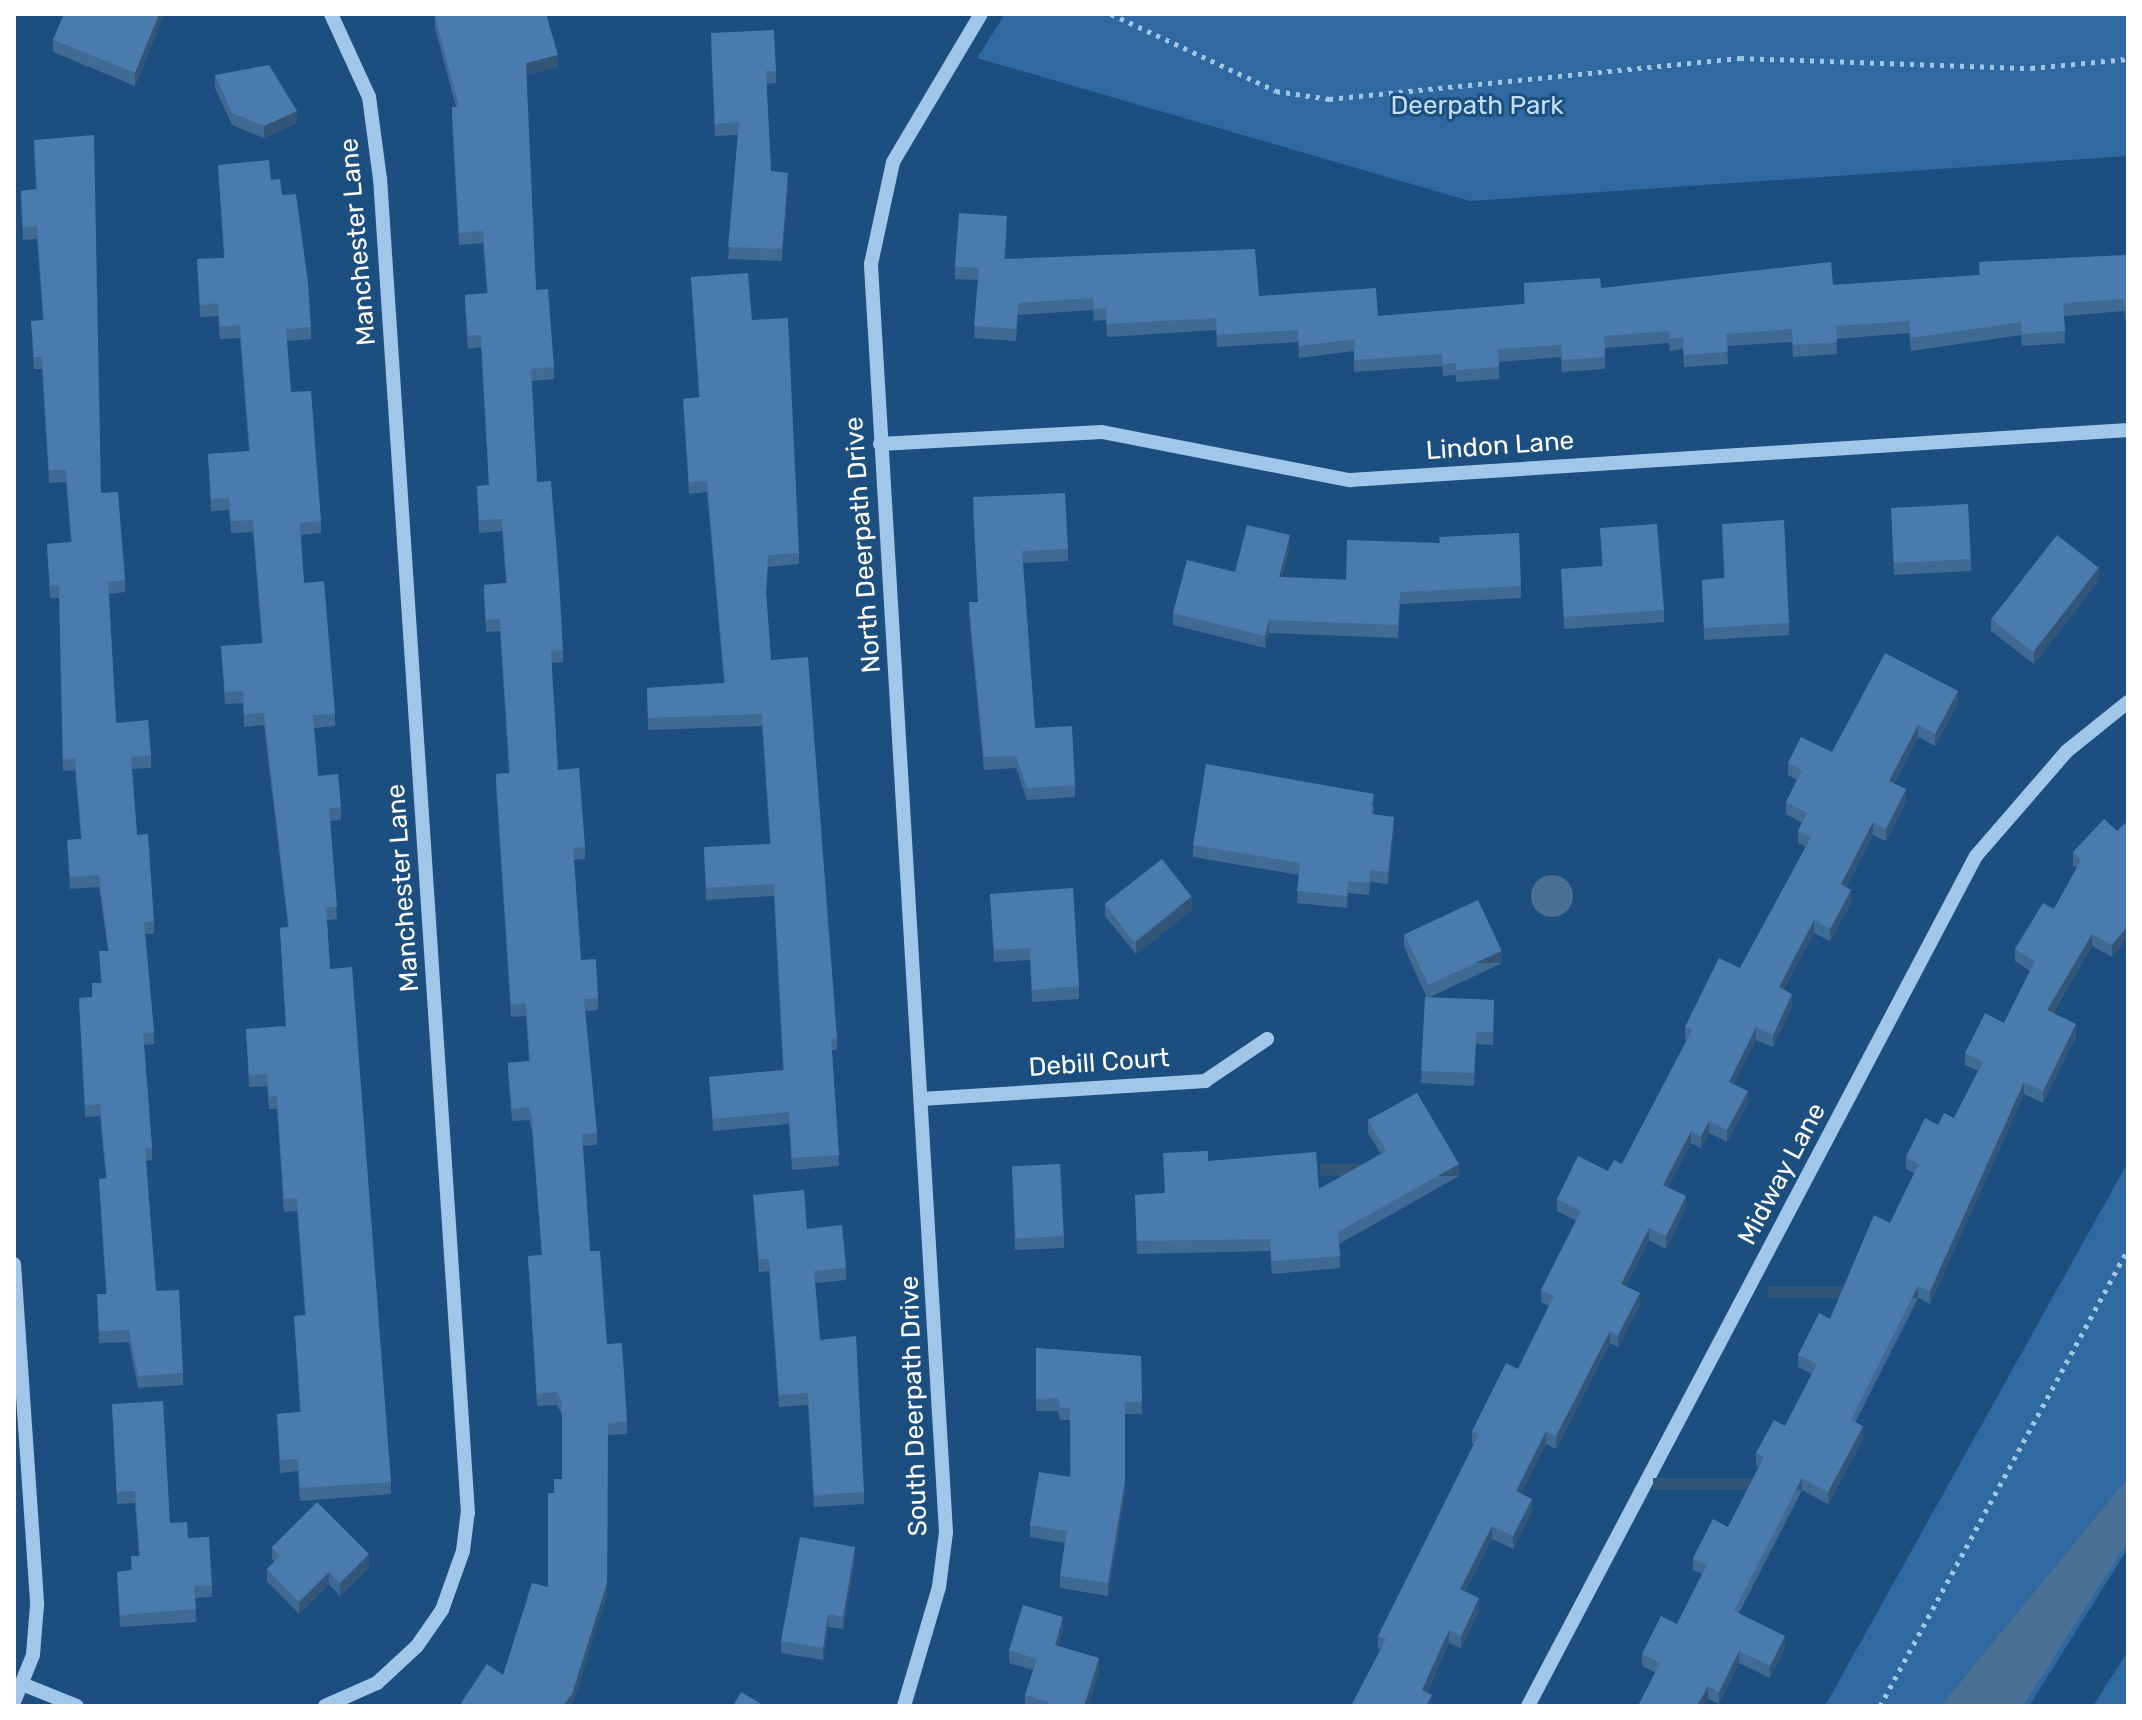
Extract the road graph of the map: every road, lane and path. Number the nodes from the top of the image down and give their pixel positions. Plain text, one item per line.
1 (331, 14) edge
2 (981, 14) edge
3 (1111, 14) edge
4 (2128, 59) edge
5 (2128, 430) edge
6 (880, 444) junction
7 (2128, 702) edge
8 (1267, 1039) dead end
9 (921, 1099) junction
10 (2128, 1249) edge
11 (14, 1264) edge
12 (16, 1313) edge
13 (22, 1684) junction
14 (14, 1702) edge
15 (77, 1706) edge
16 (325, 1706) edge
17 (904, 1706) edge
18 (1528, 1706) edge
19 (1880, 1706) edge

1 - 16 street, Manchester Lane
2 - 6 street, North Deerpath Drive
3 - 4 path
5 - 6 street, Lindon Lane
6 - 9 street, North Deerpath Drive
7 - 18 street, Midway Lane
8 - 9 street, Debill Court
9 - 17 street, South Deerpath Drive
10 - 19 path
11 - 12 street
12 - 13 street
13 - 14 street
13 - 15 street

